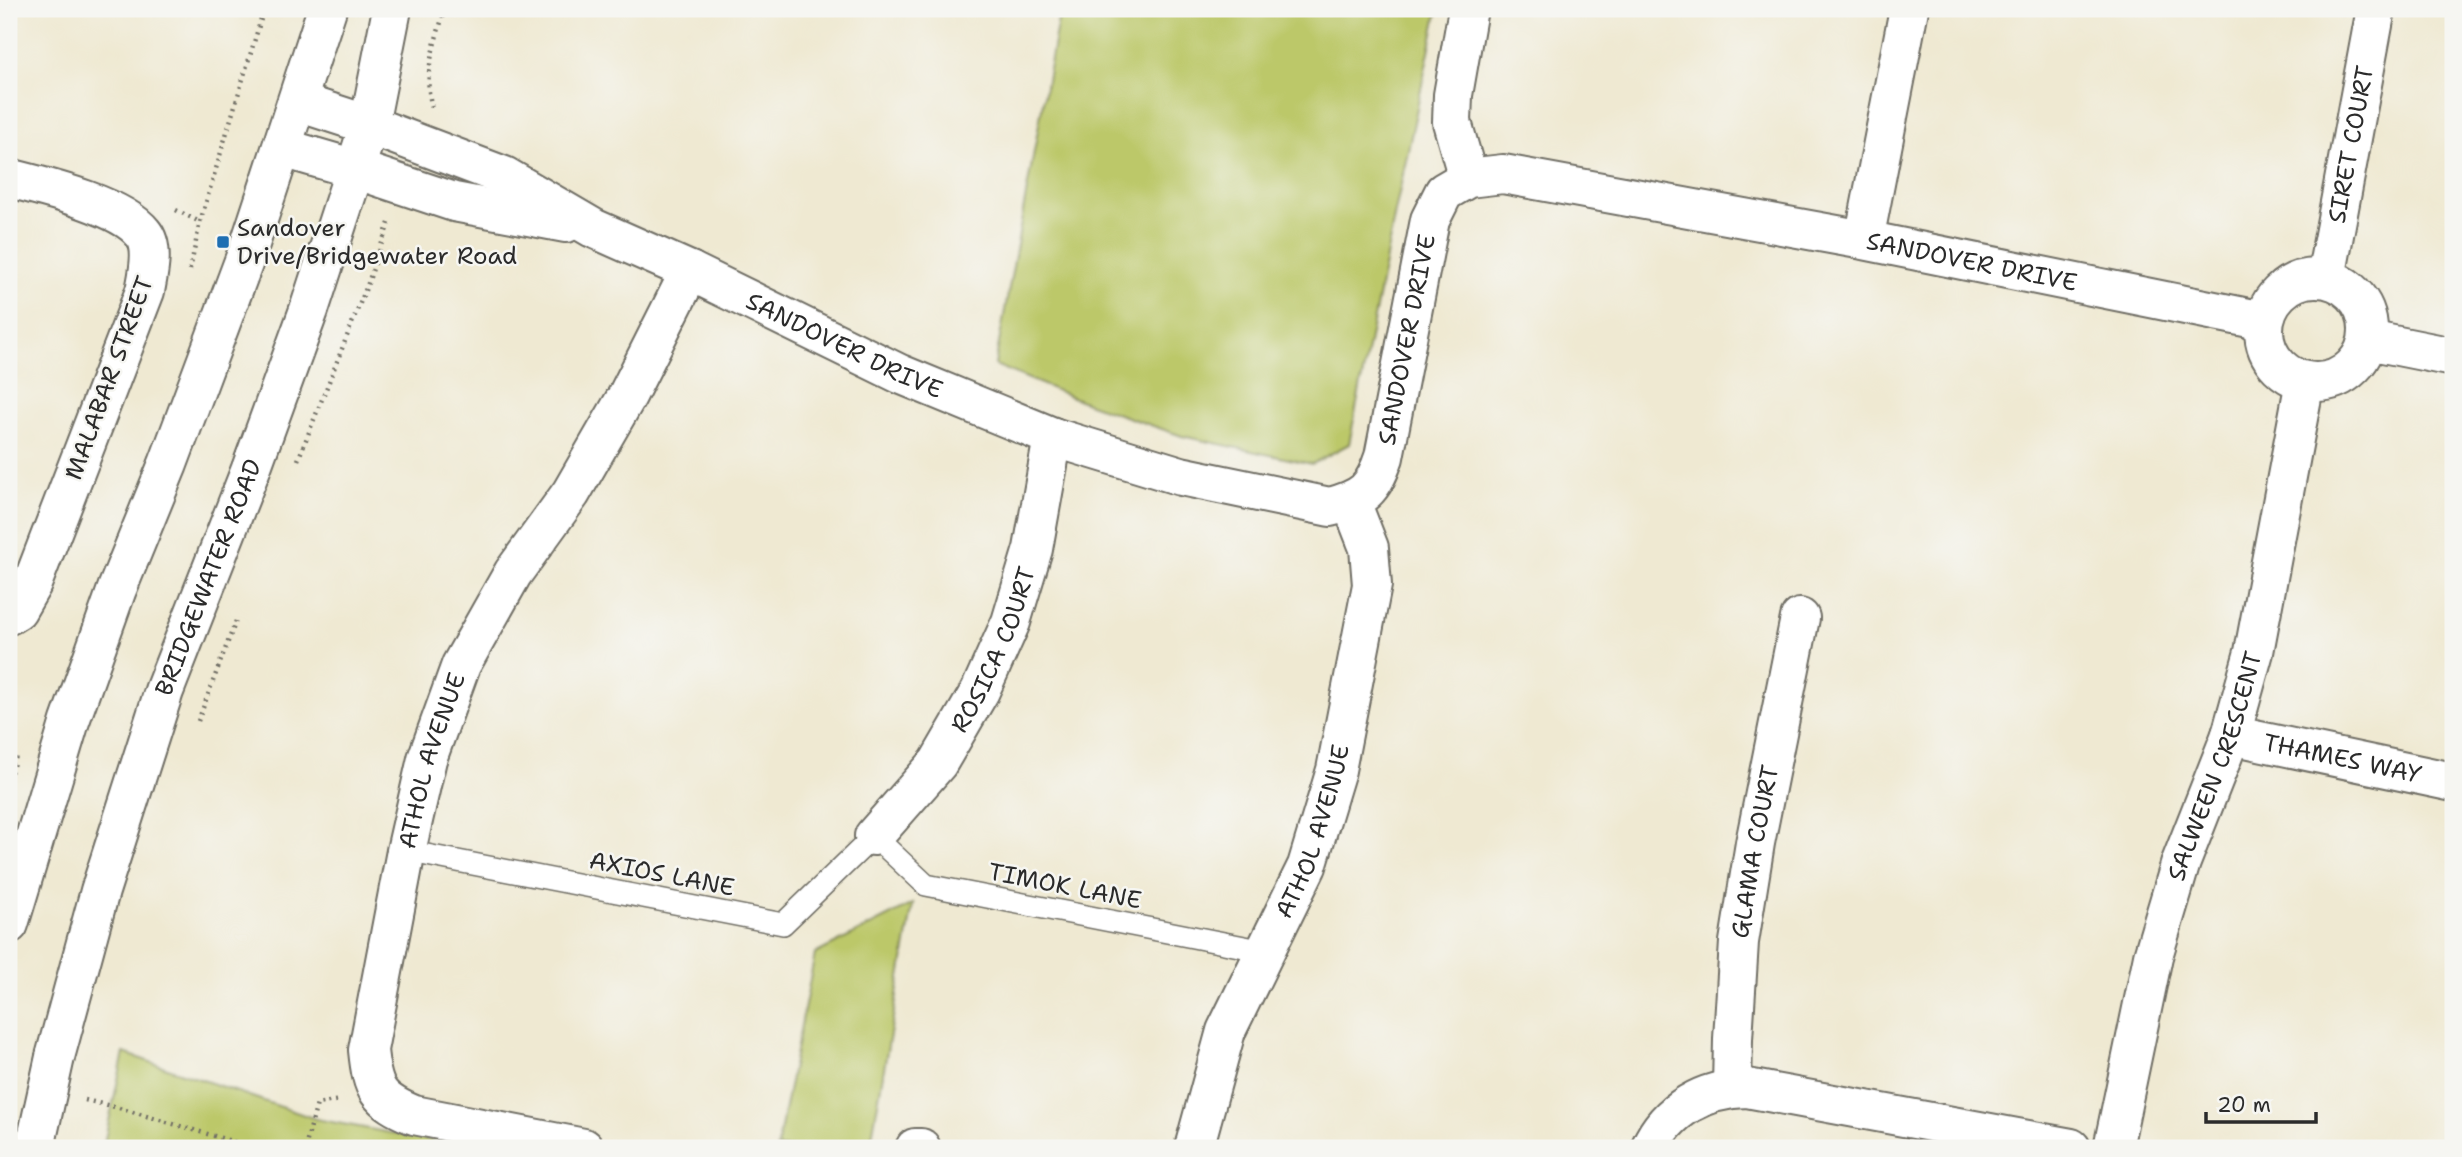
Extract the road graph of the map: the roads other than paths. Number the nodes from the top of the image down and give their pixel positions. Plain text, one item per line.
1 (327, 9) edge
2 (393, 9) edge
3 (1468, 9) edge
4 (1909, 9) edge
5 (2376, 9) edge
6 (298, 102) junction
7 (369, 125) junction
8 (283, 148) junction
9 (355, 169) junction
10 (9, 178) edge
11 (1468, 178) junction
12 (593, 228) junction
13 (1864, 240) junction
14 (691, 271) junction
15 (2326, 278) junction
16 (2264, 321) junction
17 (2368, 340) junction
18 (2453, 357) edge
19 (2305, 381) junction
20 (1053, 437) junction
21 (1351, 502) junction
22 (9, 615) edge
23 (1800, 618) dead end
24 (2231, 735) junction
25 (2453, 782) edge
26 (874, 836) junction
27 (406, 851) junction
28 (9, 924) edge
29 (1265, 951) junction
30 (1732, 1088) junction
31 (37, 1141) edge
32 (584, 1148) edge
33 (915, 1148) edge
34 (921, 1148) edge
35 (1194, 1148) edge
36 (1650, 1148) edge
37 (2071, 1148) edge
38 (2113, 1148) edge

1 - 6 street
2 - 7 street, BRIDGEWATER ROAD
3 - 11 street
4 - 13 street
5 - 15 street, SIRET COURT
6 - 7 street, SANDOVER DRIVE
6 - 8 street
7 - 9 street, BRIDGEWATER ROAD
7 - 12 street, SANDOVER DRIVE
8 - 9 street, SANDOVER DRIVE
8 - 28 street
9 - 12 street, SANDOVER DRIVE
9 - 31 street, BRIDGEWATER ROAD, bridge
10 - 22 street, MALABAR STREET
11 - 13 street, SANDOVER DRIVE
11 - 21 street, SANDOVER DRIVE
12 - 14 street, SANDOVER DRIVE
13 - 16 street, SANDOVER DRIVE
14 - 20 street, SANDOVER DRIVE
14 - 27 street, ATHOL AVENUE
15 - 16 street
15 - 17 street
16 - 19 street
17 - 18 street
17 - 19 street
19 - 24 street, SALWEEN CRESCENT
20 - 21 street, SANDOVER DRIVE
20 - 26 street, ROSICA COURT
21 - 29 street, ATHOL AVENUE
23 - 30 street, GLAMA COURT
24 - 25 street, THAMES WAY
24 - 38 street, SALWEEN CRESCENT
26 - 27 lane, AXIOS LANE
26 - 29 lane, TIMOK LANE
27 - 32 street, ATHOL AVENUE
29 - 35 street, ATHOL AVENUE
30 - 36 street
30 - 37 street
33 - 34 street

